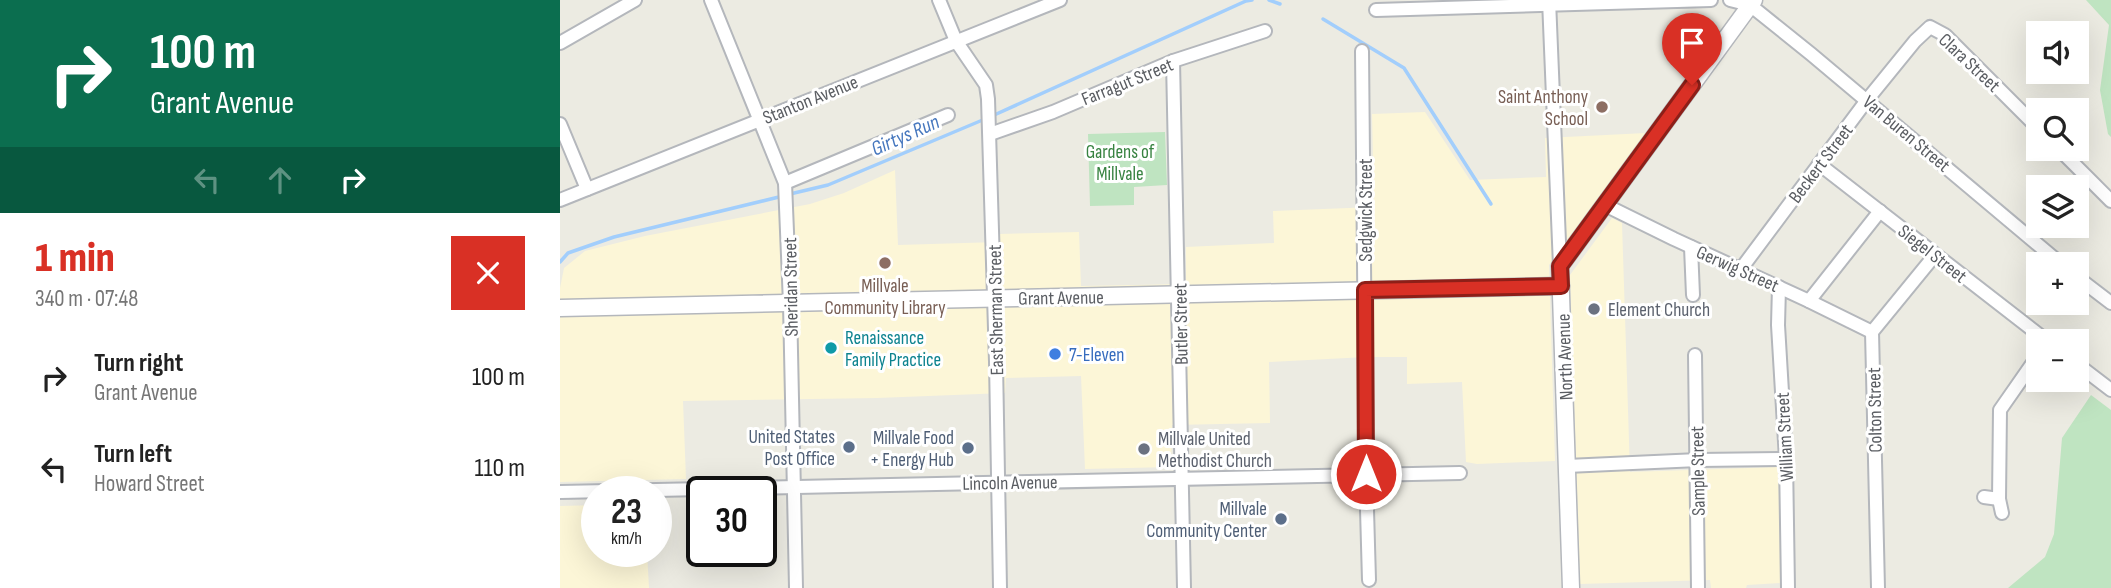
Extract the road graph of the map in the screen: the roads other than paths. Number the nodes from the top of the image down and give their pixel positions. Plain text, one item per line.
1 (635, 0) edge
2 (711, 0) edge
3 (939, 0) edge
4 (1060, 0) edge
5 (1711, 0) edge
6 (1730, 0) edge
7 (1550, 2) edge
8 (1752, 3) edge
9 (1376, 10) dead end
10 (1930, 27) joint
11 (1265, 31) dead end
12 (956, 41) junction
13 (560, 43) edge
14 (1362, 51) dead end
15 (1173, 61) junction
16 (1867, 100) junction
17 (948, 115) dead end
18 (2026, 116) edge
19 (758, 119) junction
20 (560, 124) edge
21 (990, 132) junction
22 (2071, 161) edge
23 (1819, 164) junction
24 (786, 186) junction
25 (587, 189) junction
26 (560, 200) edge
27 (2111, 201) edge
28 (1605, 205) junction
29 (1880, 211) junction
30 (1691, 247) junction
31 (2047, 252) edge
32 (1935, 255) junction
33 (1560, 266) junction
34 (1741, 270) junction
35 (1561, 286) junction
36 (2089, 286) edge
37 (1779, 287) junction
38 (1365, 290) junction
39 (1179, 294) junction
40 (1693, 295) dead end
41 (995, 299) junction
42 (1809, 301) junction
43 (790, 303) junction
44 (2111, 303) edge
45 (560, 308) edge
46 (2032, 329) edge
47 (1872, 332) junction
48 (1695, 355) dead end
49 (2026, 373) edge
50 (2089, 373) edge
51 (2111, 390) edge
52 (1698, 460) junction
53 (1786, 460) junction
54 (1567, 466) junction
55 (1460, 473) dead end
56 (1366, 474) junction
57 (1182, 478) junction
58 (998, 482) junction
59 (794, 487) junction
60 (560, 492) edge
61 (1984, 496) dead end
62 (1999, 499) junction
63 (2002, 513) dead end
64 (1369, 580) dead end
65 (1000, 582) edge
66 (796, 588) edge
67 (1184, 588) edge
68 (1571, 588) edge
69 (1698, 588) edge
70 (1788, 588) edge
71 (1878, 588) edge

1 - 13 street
2 - 19 street, Sheridan Street
3 - 12 street, East Sherman Street
4 - 12 street, Stanton Avenue
5 - 7 street
6 - 8 street
7 - 9 street
7 - 33 street, North Avenue
8 - 16 street, Van Buren Street
8 - 28 street
10 - 16 street, Beckert Street
10 - 18 street, Clara Street
11 - 15 street, Farragut Street
12 - 19 street, Stanton Avenue
12 - 21 street, East Sherman Street
14 - 38 street, Sedgwick Street
15 - 21 street, Farragut Street
15 - 39 street, Butler Street
16 - 23 street, Beckert Street
16 - 31 street, Van Buren Street
17 - 24 street
19 - 24 street, Sheridan Street
19 - 25 street, Stanton Avenue
20 - 25 street
21 - 41 street, East Sherman Street
22 - 27 street
23 - 29 street, Siegel Street
23 - 34 street, Beckert Street
24 - 43 street, Sheridan Street
25 - 26 street, Stanton Avenue
28 - 30 street, Gerwig Street
28 - 33 street
29 - 32 street, Siegel Street
29 - 42 street
30 - 34 street, Gerwig Street
30 - 40 street
32 - 46 street, Siegel Street
32 - 47 street
33 - 35 street, North Avenue
34 - 37 street, Gerwig Street
35 - 38 street, Grant Avenue
35 - 54 street, North Avenue
36 - 44 street
37 - 42 street, Gerwig Street
37 - 53 street, William Street
38 - 39 street, Grant Avenue
38 - 56 street, Sedgwick Street
39 - 41 street, Grant Avenue
39 - 57 street, Butler Street
41 - 43 street, Grant Avenue
41 - 58 street, East Sherman Street
42 - 47 street, Gerwig Street
43 - 45 street, Grant Avenue
43 - 59 street, Sheridan Street
47 - 71 street, Colton Street
48 - 52 street, Sample Street
49 - 62 street
50 - 51 street
52 - 53 street
52 - 54 street
52 - 69 street, Sample Street
53 - 70 street, William Street
54 - 68 street, North Avenue
55 - 56 street, Lincoln Avenue
56 - 57 street, Lincoln Avenue
56 - 64 street, Sedgwick Street
57 - 58 street, Lincoln Avenue
57 - 67 street, Butler Street
58 - 59 street, Lincoln Avenue
58 - 65 street, East Sherman Street
59 - 60 street, Lincoln Avenue
59 - 66 street, Sheridan Street
61 - 62 street
62 - 63 street

